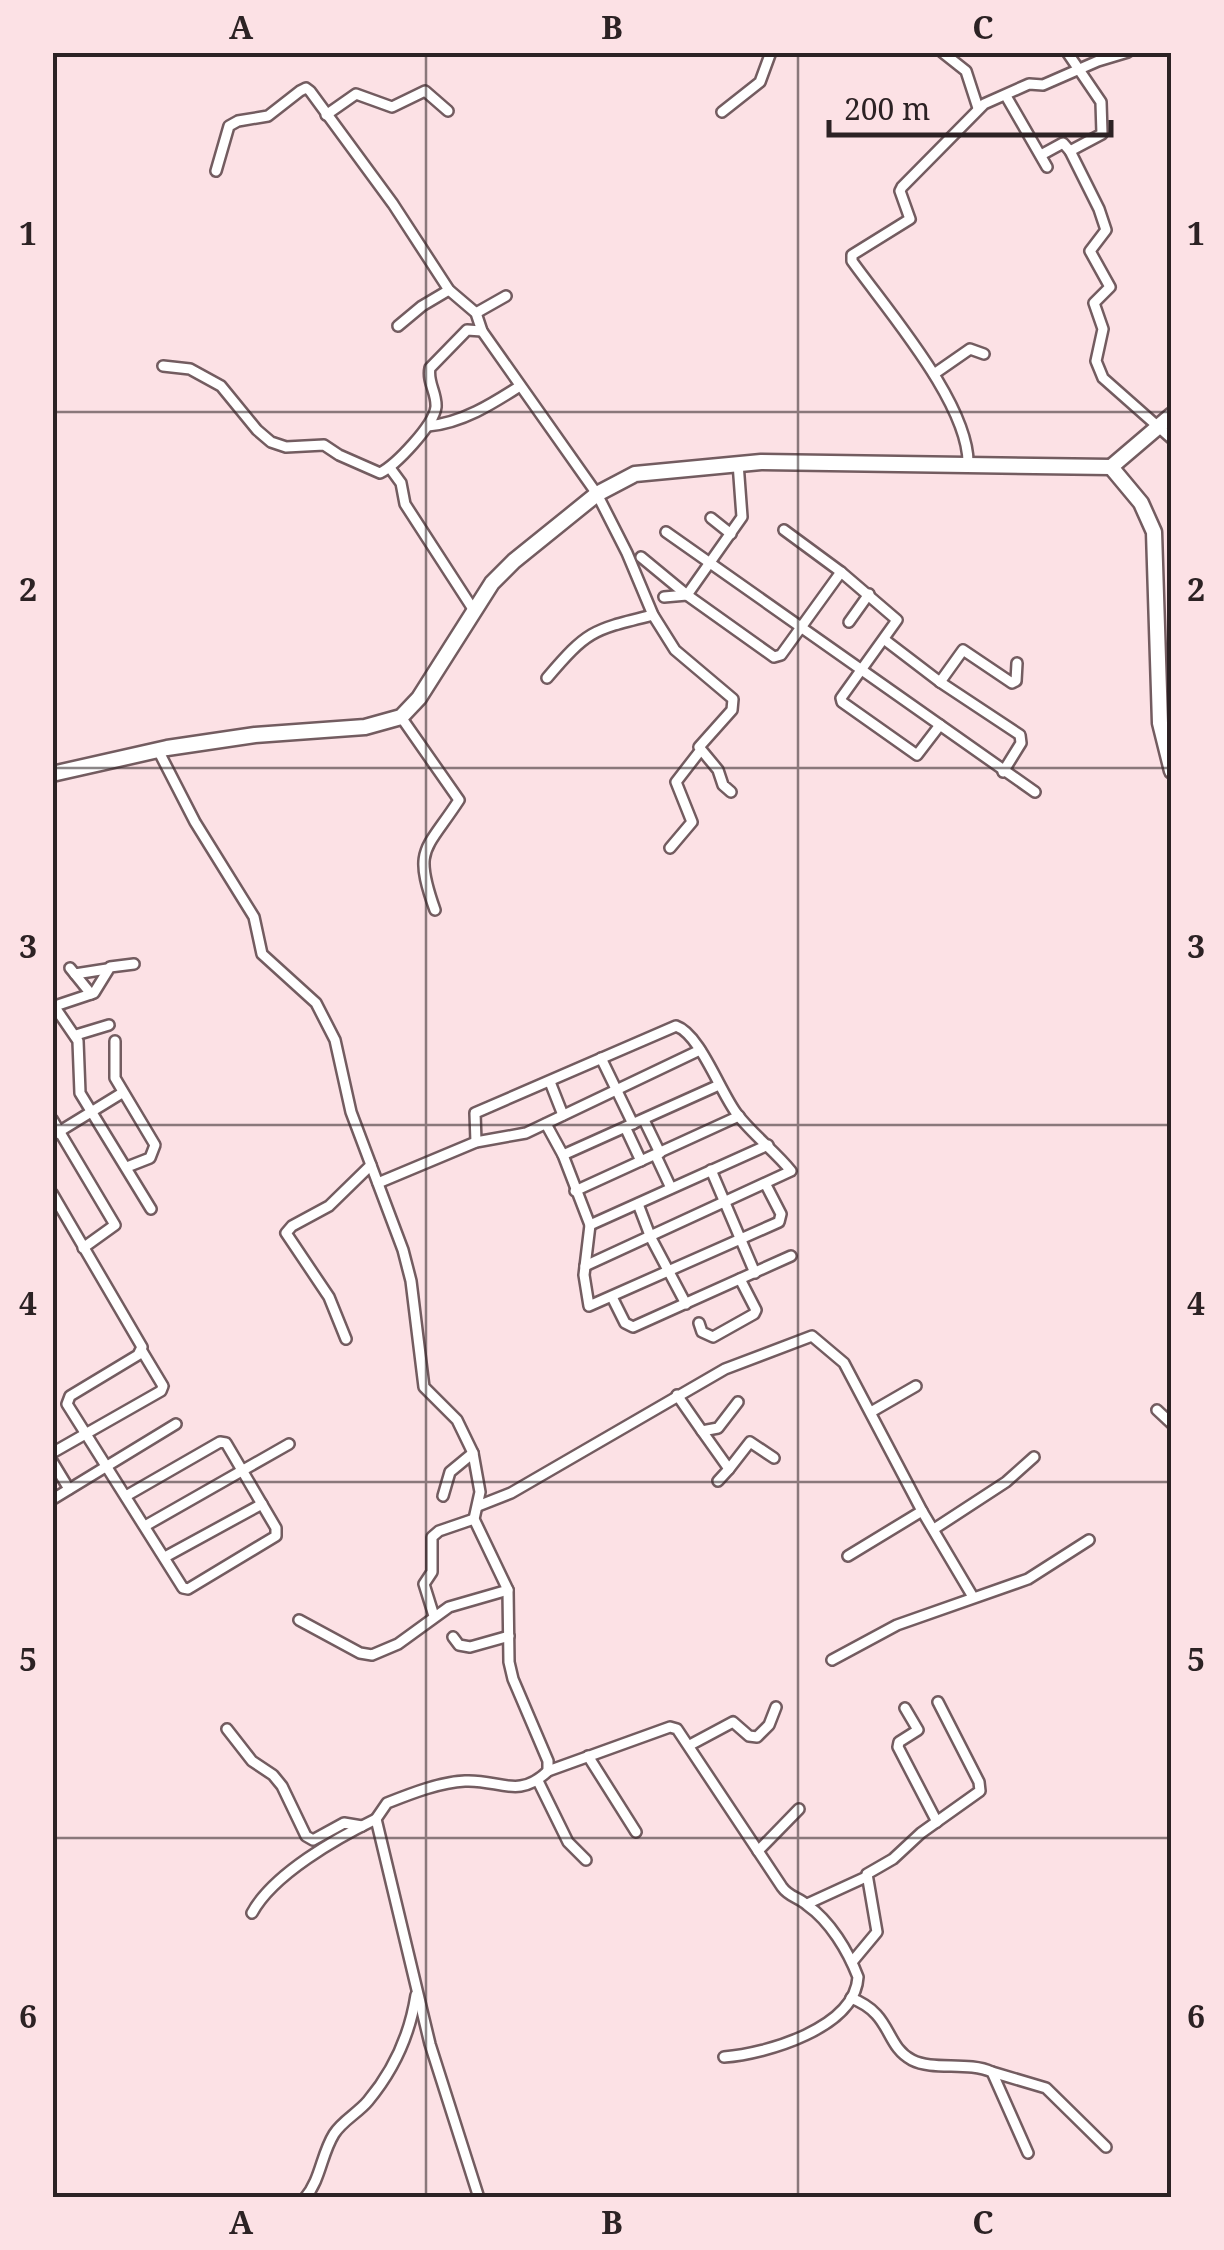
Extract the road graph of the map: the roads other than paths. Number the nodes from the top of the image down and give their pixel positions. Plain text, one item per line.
1 (772, 52) edge
2 (942, 52) edge
3 (1068, 52) edge
4 (1128, 52) edge
5 (1079, 69) junction
6 (1006, 96) junction
7 (978, 108) junction
8 (448, 111) dead end
9 (722, 112) dead end
10 (326, 115) junction
11 (1070, 152) junction
12 (1041, 155) junction
13 (1048, 166) dead end
14 (216, 170) dead end
15 (449, 290) junction
16 (506, 296) dead end
17 (476, 314) junction
18 (398, 326) dead end
19 (482, 330) junction
20 (984, 354) dead end
21 (163, 366) dead end
22 (934, 374) junction
23 (520, 386) junction
24 (1172, 415) edge
25 (428, 426) junction
26 (1159, 426) junction
27 (1172, 439) edge
28 (738, 463) junction
29 (968, 466) junction
30 (1111, 466) junction
31 (390, 468) junction
32 (597, 494) junction
33 (712, 518) dead end
34 (784, 530) dead end
35 (666, 532) dead end
36 (732, 534) junction
37 (641, 557) dead end
38 (711, 562) junction
39 (841, 572) junction
40 (868, 594) junction
41 (687, 595) junction
42 (664, 597) dead end
43 (473, 609) junction
44 (652, 616) junction
45 (849, 622) dead end
46 (802, 627) junction
47 (885, 640) junction
48 (1017, 662) dead end
49 (862, 669) junction
50 (547, 678) dead end
51 (940, 682) junction
52 (401, 717) junction
53 (940, 726) junction
54 (158, 750) junction
55 (700, 751) junction
56 (1003, 772) junction
57 (1172, 772) edge
58 (52, 774) edge
59 (731, 792) dead end
60 (1035, 792) dead end
61 (670, 848) dead end
62 (435, 910) dead end
63 (134, 964) dead end
64 (107, 970) junction
65 (91, 994) junction
66 (54, 1004) edge
67 (109, 1025) dead end
68 (76, 1036) junction
69 (115, 1040) dead end
70 (700, 1050) junction
71 (601, 1058) junction
72 (550, 1082) junction
73 (719, 1085) junction
74 (616, 1090) junction
75 (122, 1092) junction
76 (91, 1112) junction
77 (562, 1116) junction
78 (738, 1116) junction
79 (52, 1119) edge
80 (644, 1120) junction
81 (546, 1124) junction
82 (629, 1127) junction
83 (56, 1134) edge
84 (474, 1142) junction
85 (768, 1145) junction
86 (563, 1155) junction
87 (658, 1155) junction
88 (641, 1161) junction
89 (372, 1165) junction
90 (126, 1167) junction
91 (710, 1170) junction
92 (378, 1183) junction
93 (766, 1185) junction
94 (670, 1188) junction
95 (575, 1192) junction
96 (52, 1193) edge
97 (725, 1202) junction
98 (638, 1204) junction
99 (151, 1208) dead end
100 (57, 1210) edge
101 (590, 1224) junction
102 (740, 1237) junction
103 (651, 1238) junction
104 (84, 1248) junction
105 (791, 1256) dead end
106 (585, 1266) junction
107 (669, 1270) junction
108 (754, 1273) junction
109 (740, 1279) junction
110 (612, 1297) junction
111 (686, 1304) junction
112 (699, 1322) dead end
113 (346, 1339) dead end
114 (142, 1351) junction
115 (916, 1386) dead end
116 (677, 1394) junction
117 (738, 1402) dead end
118 (1156, 1410) dead end
119 (871, 1412) junction
120 (176, 1424) dead end
121 (1172, 1424) edge
122 (702, 1431) junction
123 (86, 1432) junction
124 (290, 1444) dead end
125 (52, 1453) edge
126 (473, 1454) junction
127 (1034, 1457) dead end
128 (774, 1458) dead end
129 (52, 1462) edge
130 (107, 1466) junction
131 (242, 1469) junction
132 (729, 1469) junction
133 (718, 1481) dead end
134 (69, 1489) junction
135 (126, 1496) junction
136 (443, 1496) dead end
137 (52, 1499) edge
138 (262, 1504) junction
139 (478, 1506) junction
140 (922, 1511) junction
141 (474, 1518) junction
142 (145, 1526) junction
143 (934, 1529) junction
144 (1088, 1540) dead end
145 (848, 1556) dead end
146 (165, 1557) junction
147 (508, 1590) junction
148 (972, 1597) junction
149 (434, 1616) junction
150 (299, 1620) dead end
151 (509, 1636) junction
152 (453, 1637) dead end
153 (832, 1660) dead end
154 (938, 1702) dead end
155 (776, 1707) dead end
156 (906, 1708) dead end
157 (227, 1729) dead end
158 (690, 1745) junction
159 (588, 1756) junction
160 (548, 1771) junction
161 (538, 1781) junction
162 (800, 1809) dead end
163 (376, 1819) junction
164 (937, 1822) junction
165 (362, 1826) junction
166 (636, 1832) dead end
167 (758, 1851) junction
168 (586, 1860) dead end
169 (866, 1877) junction
170 (807, 1904) junction
171 (252, 1912) dead end
172 (852, 1962) junction
173 (417, 1986) junction
174 (851, 1998) junction
175 (724, 2057) dead end
176 (992, 2072) junction
177 (1106, 2147) dead end
178 (1028, 2153) dead end
179 (305, 2198) edge
180 (479, 2198) edge

1 - 9 street
2 - 7 street
3 - 5 street
4 - 5 street
5 - 6 street
5 - 11 street
6 - 7 street
6 - 12 street
7 - 22 street
8 - 10 street
10 - 14 street
10 - 15 street
11 - 12 street
11 - 26 street
12 - 13 street
15 - 17 street
15 - 18 street
16 - 17 street
17 - 19 street
19 - 23 street
19 - 25 street
20 - 22 street
21 - 31 street
22 - 29 street
23 - 25 street
23 - 32 street
24 - 26 main road
25 - 31 street
26 - 27 street
26 - 30 main road
28 - 29 main road
28 - 32 main road
28 - 36 street
29 - 30 main road
30 - 57 main road
31 - 43 street
32 - 43 main road
32 - 44 street
33 - 36 street
34 - 39 street
35 - 38 street
36 - 38 street
37 - 41 street
38 - 41 street
38 - 46 street
39 - 40 street
39 - 46 street
40 - 45 street
40 - 47 street
41 - 42 street
41 - 46 street
43 - 52 main road
44 - 50 street
44 - 55 street
46 - 49 street
47 - 49 street
47 - 51 street
48 - 51 street
49 - 53 street
49 - 53 street
51 - 56 street
52 - 54 main road
52 - 62 street
53 - 56 street
54 - 58 main road
54 - 89 street
55 - 59 street
55 - 61 street
56 - 60 street
63 - 64 street
64 - 65 street
64 - 65 street
65 - 66 street
66 - 68 street
67 - 68 street
68 - 76 street
69 - 75 street
70 - 71 street
70 - 73 street
70 - 74 street
71 - 72 street
71 - 74 street
72 - 77 street
72 - 84 street
73 - 78 street
73 - 80 street
74 - 77 street
74 - 82 street
75 - 76 street
75 - 90 street
76 - 83 street
76 - 90 street
77 - 81 street
78 - 85 street
78 - 87 street
79 - 83 street
80 - 82 street
80 - 87 street
81 - 84 street
81 - 86 street
82 - 86 street
82 - 88 street
83 - 104 street
84 - 92 street
85 - 91 street
85 - 93 street
86 - 95 street
87 - 88 street
87 - 94 street
88 - 95 street
89 - 92 street
89 - 113 street
90 - 99 street
91 - 94 street
91 - 97 street
92 - 126 street
93 - 97 street
93 - 102 street
94 - 98 street
95 - 101 street
96 - 100 street
97 - 102 street
97 - 103 street
98 - 101 street
98 - 103 street
100 - 104 street
101 - 106 street
102 - 107 street
102 - 108 street
103 - 106 street
103 - 107 street
104 - 114 street
105 - 108 street
106 - 110 street
107 - 110 street
107 - 111 street
108 - 109 street
109 - 111 street
109 - 112 street
110 - 111 street
114 - 123 street
114 - 123 street
115 - 119 street
116 - 119 street
116 - 122 street
116 - 139 street
117 - 122 street
118 - 121 street
119 - 140 street
120 - 130 street
122 - 132 street
123 - 125 street
123 - 130 street
124 - 131 street
126 - 136 street
126 - 139 street
127 - 143 street
128 - 132 street
129 - 134 street
130 - 134 street
130 - 135 street
131 - 135 street
131 - 138 street
131 - 142 street
132 - 133 street
134 - 137 street
135 - 142 street
138 - 146 street
138 - 146 street
139 - 141 street
140 - 143 street
140 - 145 street
141 - 147 street
141 - 149 street
142 - 146 street
143 - 148 street
144 - 148 street
147 - 149 street
147 - 151 street
148 - 153 street
149 - 150 street
151 - 152 street
151 - 160 street
154 - 164 street
155 - 158 street
156 - 164 street
157 - 165 street
158 - 159 street
158 - 167 street
159 - 160 street
159 - 166 street
160 - 161 street
161 - 163 street
161 - 168 street
162 - 167 street
163 - 165 street
163 - 173 street
164 - 169 street
165 - 171 street
167 - 170 street
169 - 170 street
169 - 172 street
170 - 172 street
172 - 174 street
173 - 179 street
173 - 180 street
174 - 175 street
174 - 176 street
176 - 177 street
176 - 178 street

